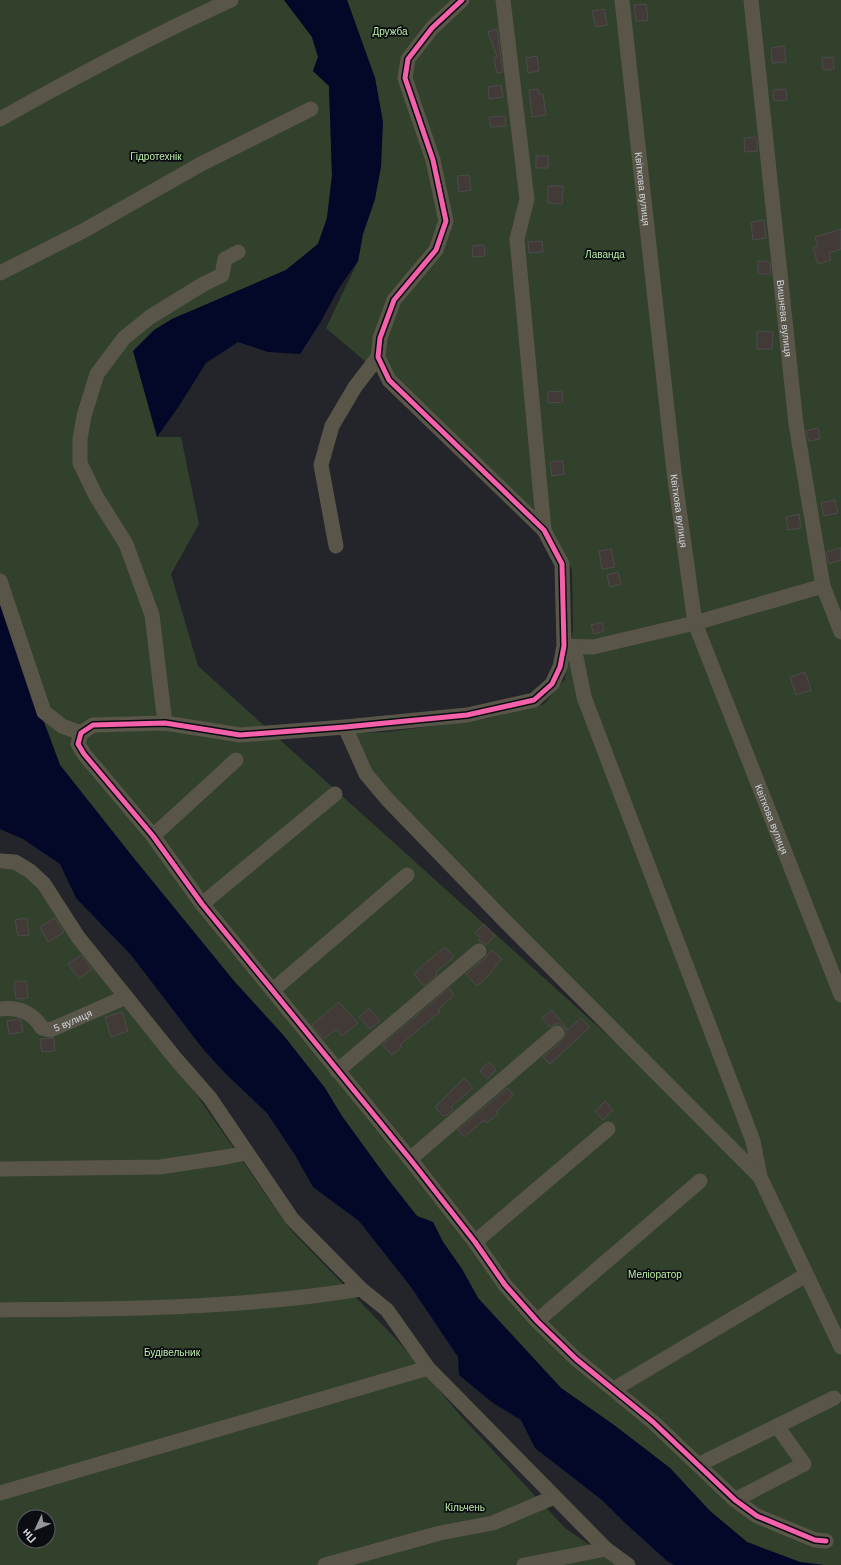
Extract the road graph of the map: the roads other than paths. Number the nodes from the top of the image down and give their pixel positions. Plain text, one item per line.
1 (231, 0) edge
2 (462, 0) edge
3 (503, 0) edge
4 (622, 0) edge
5 (751, 0) edge
6 (311, 109) dead end
7 (0, 120) edge
8 (238, 252) dead end
9 (0, 273) edge
10 (378, 357) junction
11 (544, 530) junction
12 (336, 546) dead end
13 (0, 581) edge
14 (823, 586) junction
15 (695, 623) junction
16 (841, 632) edge
17 (569, 647) junction
18 (165, 723) junction
19 (345, 727) junction
20 (81, 733) junction
21 (236, 760) dead end
22 (334, 794) dead end
23 (153, 836) junction
24 (0, 861) edge
25 (406, 875) dead end
26 (202, 904) junction
27 (479, 951) dead end
28 (273, 990) junction
29 (841, 995) edge
30 (126, 997) junction
31 (0, 1009) edge
32 (557, 1033) dead end
33 (337, 1071) junction
34 (608, 1129) dead end
35 (246, 1153) junction
36 (410, 1159) junction
37 (0, 1169) edge
38 (760, 1177) junction
39 (700, 1181) dead end
40 (475, 1242) junction
41 (806, 1276) junction
42 (361, 1289) junction
43 (0, 1310) edge
44 (538, 1321) junction
45 (841, 1347) edge
46 (428, 1368) junction
47 (614, 1389) junction
48 (834, 1398) dead end
49 (777, 1426) junction
50 (698, 1465) junction
51 (0, 1493) edge
52 (554, 1497) junction
53 (734, 1500) junction
54 (826, 1541) dead end
55 (606, 1549) junction
56 (325, 1565) edge
57 (524, 1565) edge
58 (628, 1565) edge

1 - 7 street
2 - 10 street
3 - 11 street
4 - 15 street, Квіткова вулиця
5 - 14 street, Вишнева вулиця
6 - 9 street
8 - 18 street
10 - 11 street
10 - 12 street
11 - 17 street
13 - 20 street
14 - 15 street
14 - 16 street, Вишнева вулиця
15 - 17 street
15 - 29 street, Квіткова вулиця
17 - 19 street
17 - 38 street
18 - 19 street
18 - 20 street
19 - 38 street
20 - 23 street
21 - 23 street
22 - 26 street
23 - 26 street
24 - 30 street
25 - 28 street
26 - 28 street
27 - 33 street
28 - 33 street
30 - 31 street, 5 вулиця
30 - 35 street
32 - 36 street
33 - 36 street
34 - 40 street
35 - 37 street
35 - 42 street
36 - 40 street
38 - 41 street
39 - 44 street
40 - 44 street
41 - 45 street
41 - 47 street
42 - 43 street
42 - 46 street
44 - 47 street
46 - 51 street
46 - 52 street
47 - 50 street
48 - 49 street
49 - 50 street
49 - 53 street
50 - 53 street
52 - 55 street
52 - 56 street
53 - 54 street
55 - 57 street
55 - 58 street

